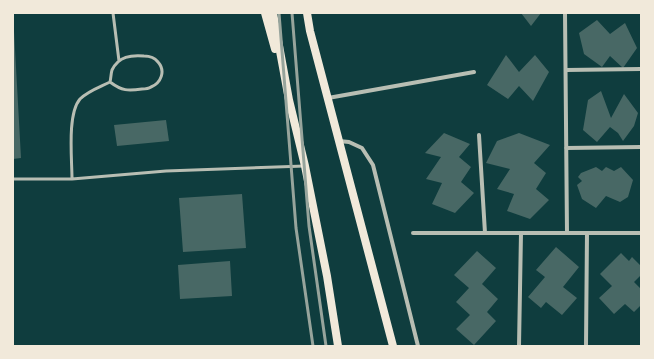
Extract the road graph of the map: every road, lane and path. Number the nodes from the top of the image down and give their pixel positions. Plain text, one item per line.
1 (113, 13) edge
2 (265, 13) edge
3 (273, 13) edge
4 (307, 13) edge
5 (565, 13) edge
6 (119, 61) junction
7 (641, 69) edge
8 (566, 70) junction
9 (474, 72) dead end
10 (110, 82) junction
11 (328, 98) junction
12 (289, 100) junction
13 (478, 135) dead end
14 (339, 141) junction
15 (566, 148) junction
16 (641, 148) edge
17 (305, 166) junction
18 (72, 178) junction
19 (13, 179) edge
20 (413, 233) dead end
21 (485, 233) junction
22 (521, 233) junction
23 (567, 233) junction
24 (587, 233) junction
25 (641, 233) edge
26 (338, 346) edge
27 (393, 346) edge
28 (418, 346) edge
29 (519, 346) edge
30 (586, 346) edge

1 - 6 lane
2 - 12 main road
3 - 12 main road
4 - 11 main road
5 - 8 street
6 - 10 lane
6 - 10 lane
7 - 8 street
8 - 15 street
9 - 11 street
10 - 18 lane
11 - 14 main road
12 - 17 main road
13 - 21 street
14 - 27 main road
14 - 28 street
15 - 16 street
15 - 23 street
17 - 18 lane
17 - 26 main road
18 - 19 lane
20 - 21 street
21 - 22 street
22 - 23 street
22 - 29 street
23 - 24 street
24 - 25 street
24 - 30 street

